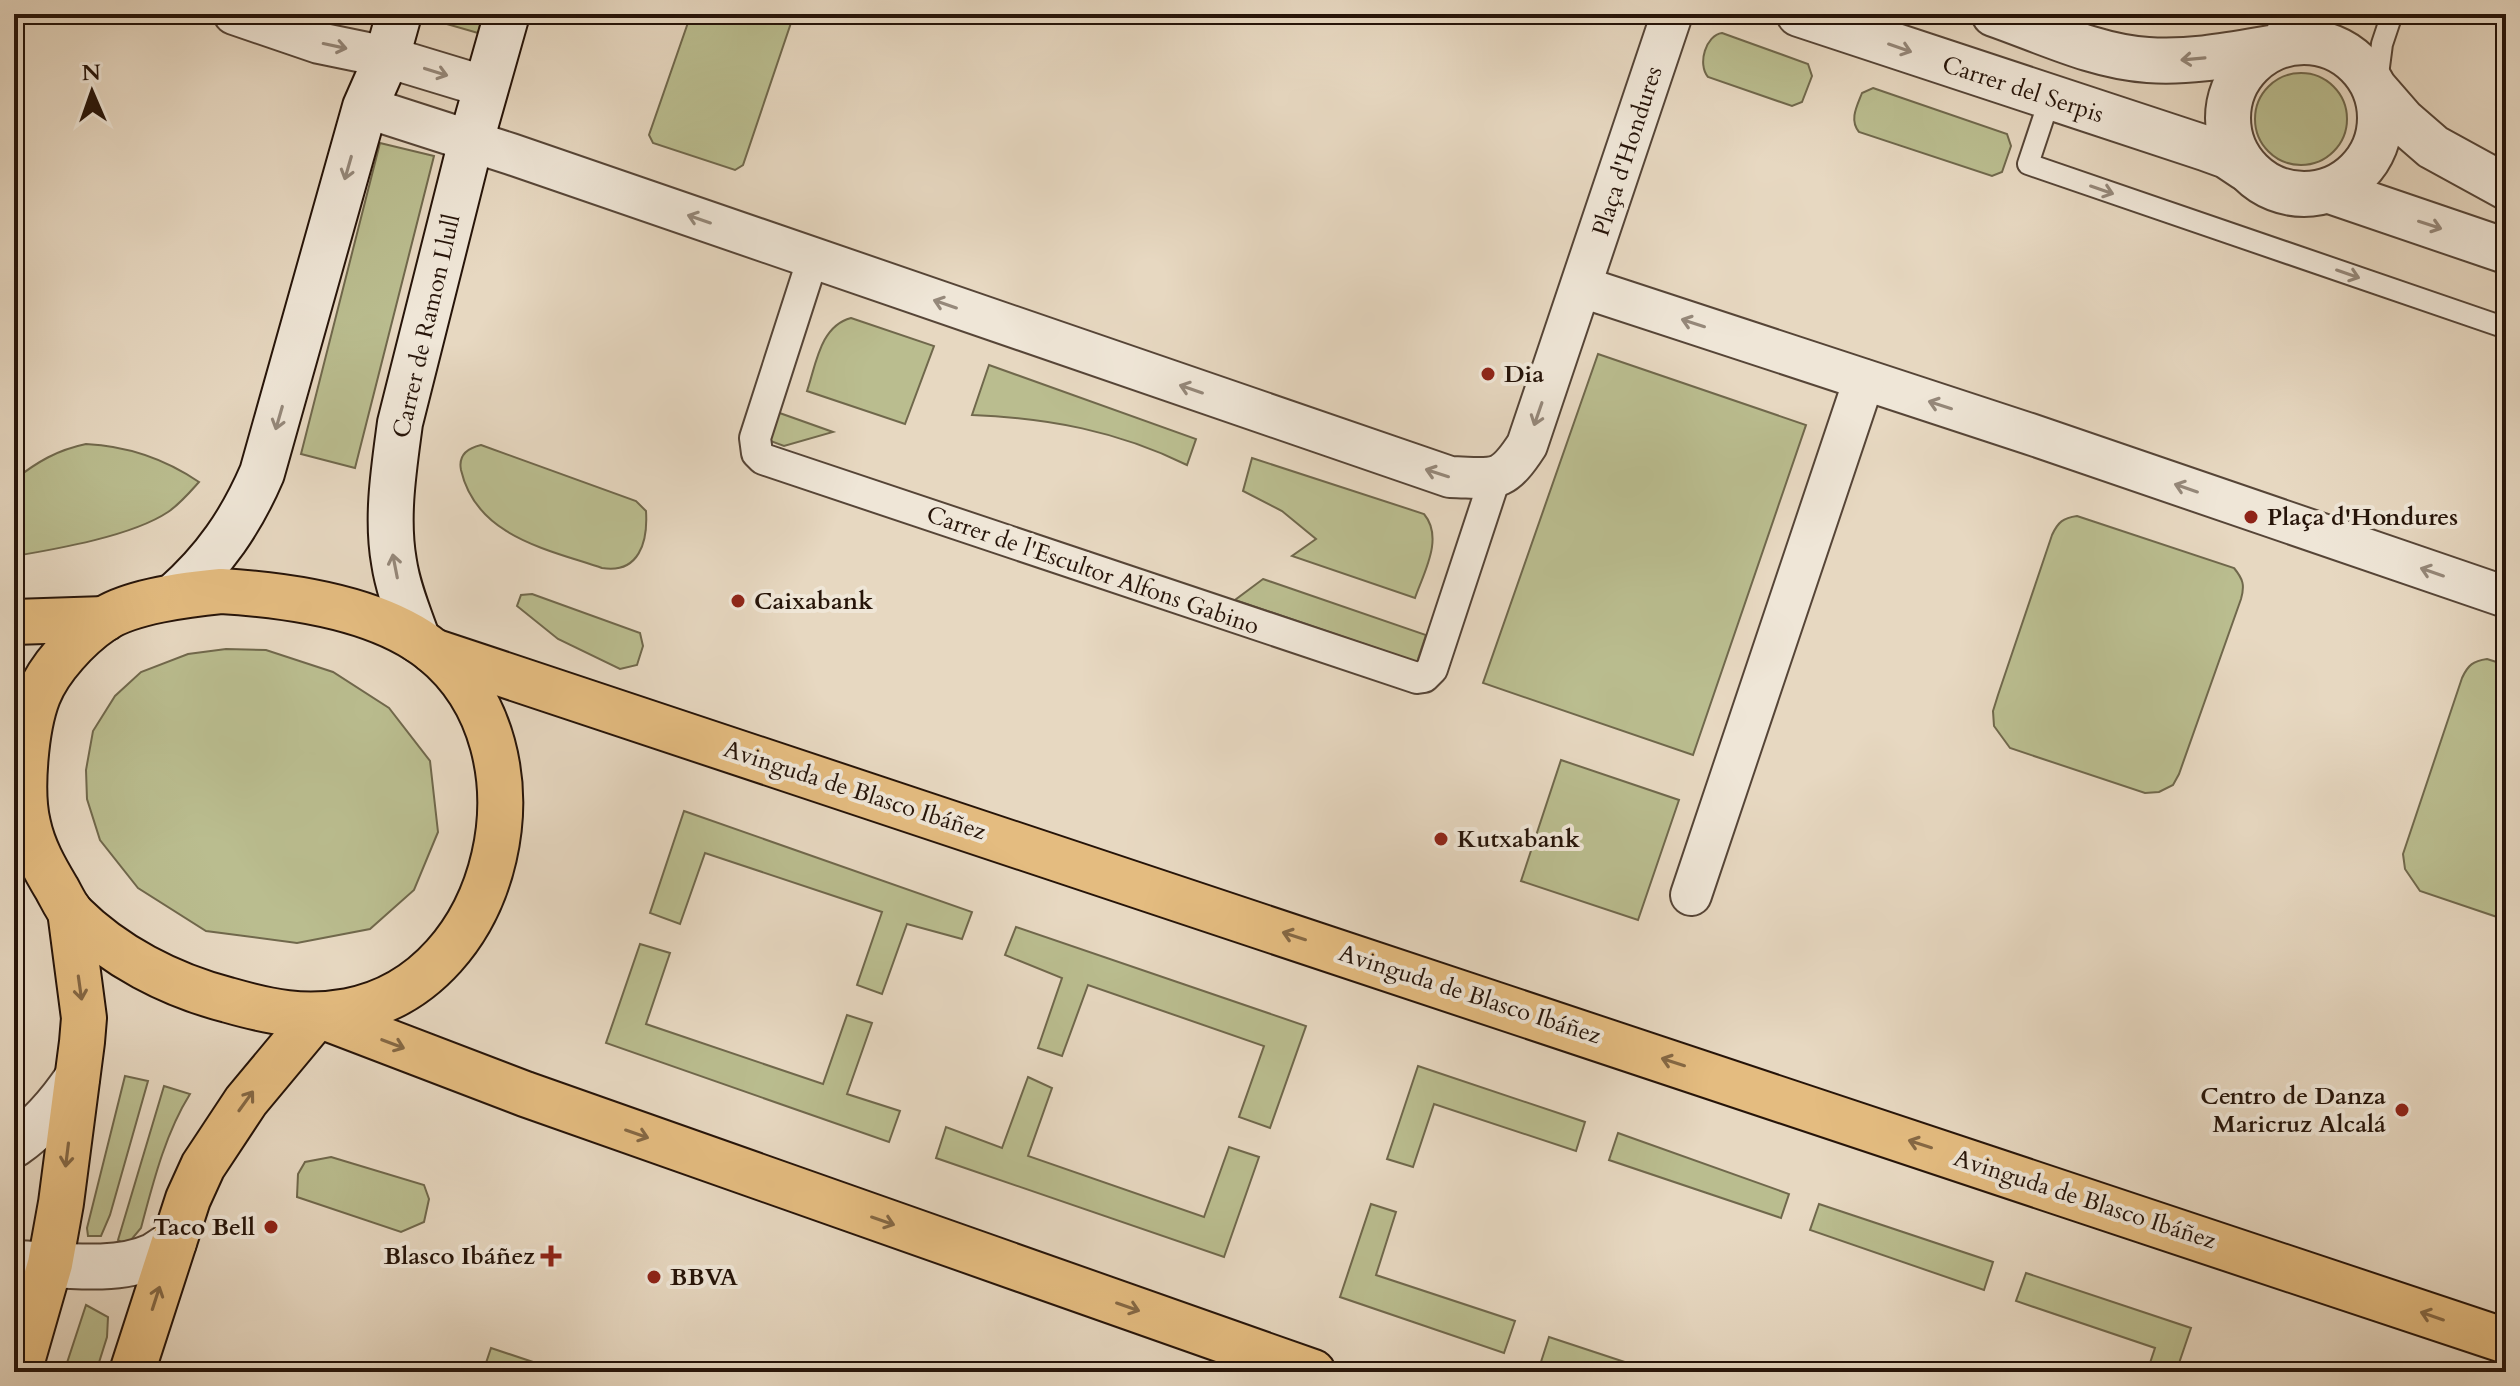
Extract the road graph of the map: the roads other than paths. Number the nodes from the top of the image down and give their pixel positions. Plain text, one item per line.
1 (234, 14) edge
2 (399, 14) edge
3 (507, 14) edge
4 (1672, 14) edge
5 (1799, 14) edge
6 (1994, 14) edge
7 (2392, 14) edge
8 (2277, 31) edge
9 (387, 57) junction
10 (486, 87) junction
11 (2376, 90) junction
12 (2050, 98) junction
13 (365, 107) junction
14 (471, 141) junction
15 (2245, 168) junction
16 (2506, 187) edge
17 (2330, 191) junction
18 (2506, 251) edge
19 (813, 258) junction
20 (1582, 287) junction
21 (2506, 328) edge
22 (1864, 380) junction
23 (1504, 473) junction
24 (174, 596) junction
25 (2506, 597) edge
26 (105, 619) junction
27 (14, 622) edge
28 (425, 646) junction
29 (21, 818) edge
30 (1691, 895) dead end
31 (70, 911) junction
32 (318, 1016) junction
33 (77, 1078) junction
34 (14, 1145) edge
35 (174, 1242) junction
36 (32, 1264) edge
37 (2506, 1341) edge
38 (19, 1372) edge
39 (132, 1372) edge
40 (1313, 1372) edge

1 -> 9 street
2 - 9 street
3 - 10 street, Carrer de Ramon Llull
4 - 20 street, Plaça d'Hondures
5 -> 12 street, Carrer del Serpis
8 -> 6 street
7 - 11 lane
8 - 11 street
8 - 15 street
9 -> 10 street
9 - 13 street
10 - 14 street, Carrer de Ramon Llull
11 - 16 street
11 - 17 street
12 - 15 street, Carrer del Serpis
12 -> 21 lane
13 - 14 street
13 -> 24 street
19 -> 14 street
28 -> 14 street, Carrer de Ramon Llull
15 - 17 street
17 -> 18 street
23 -> 19 street
19 - 23 street, Carrer de l'Escultor Alfons Gabino
22 -> 20 street
20 -> 23 street, Plaça d'Hondures
25 -> 22 street
22 - 30 street
24 - 26 main road
24 - 28 main road
26 - 27 main road
26 - 29 main road
28 - 32 main road
37 -> 28 main road, Avinguda de Blasco Ibáñez
29 - 31 main road
31 - 32 main road
31 -> 33 main road
35 -> 32 main road
32 -> 40 main road
33 - 34 street
33 -> 36 main road
35 - 36 street
39 -> 35 main road
36 - 38 main road

